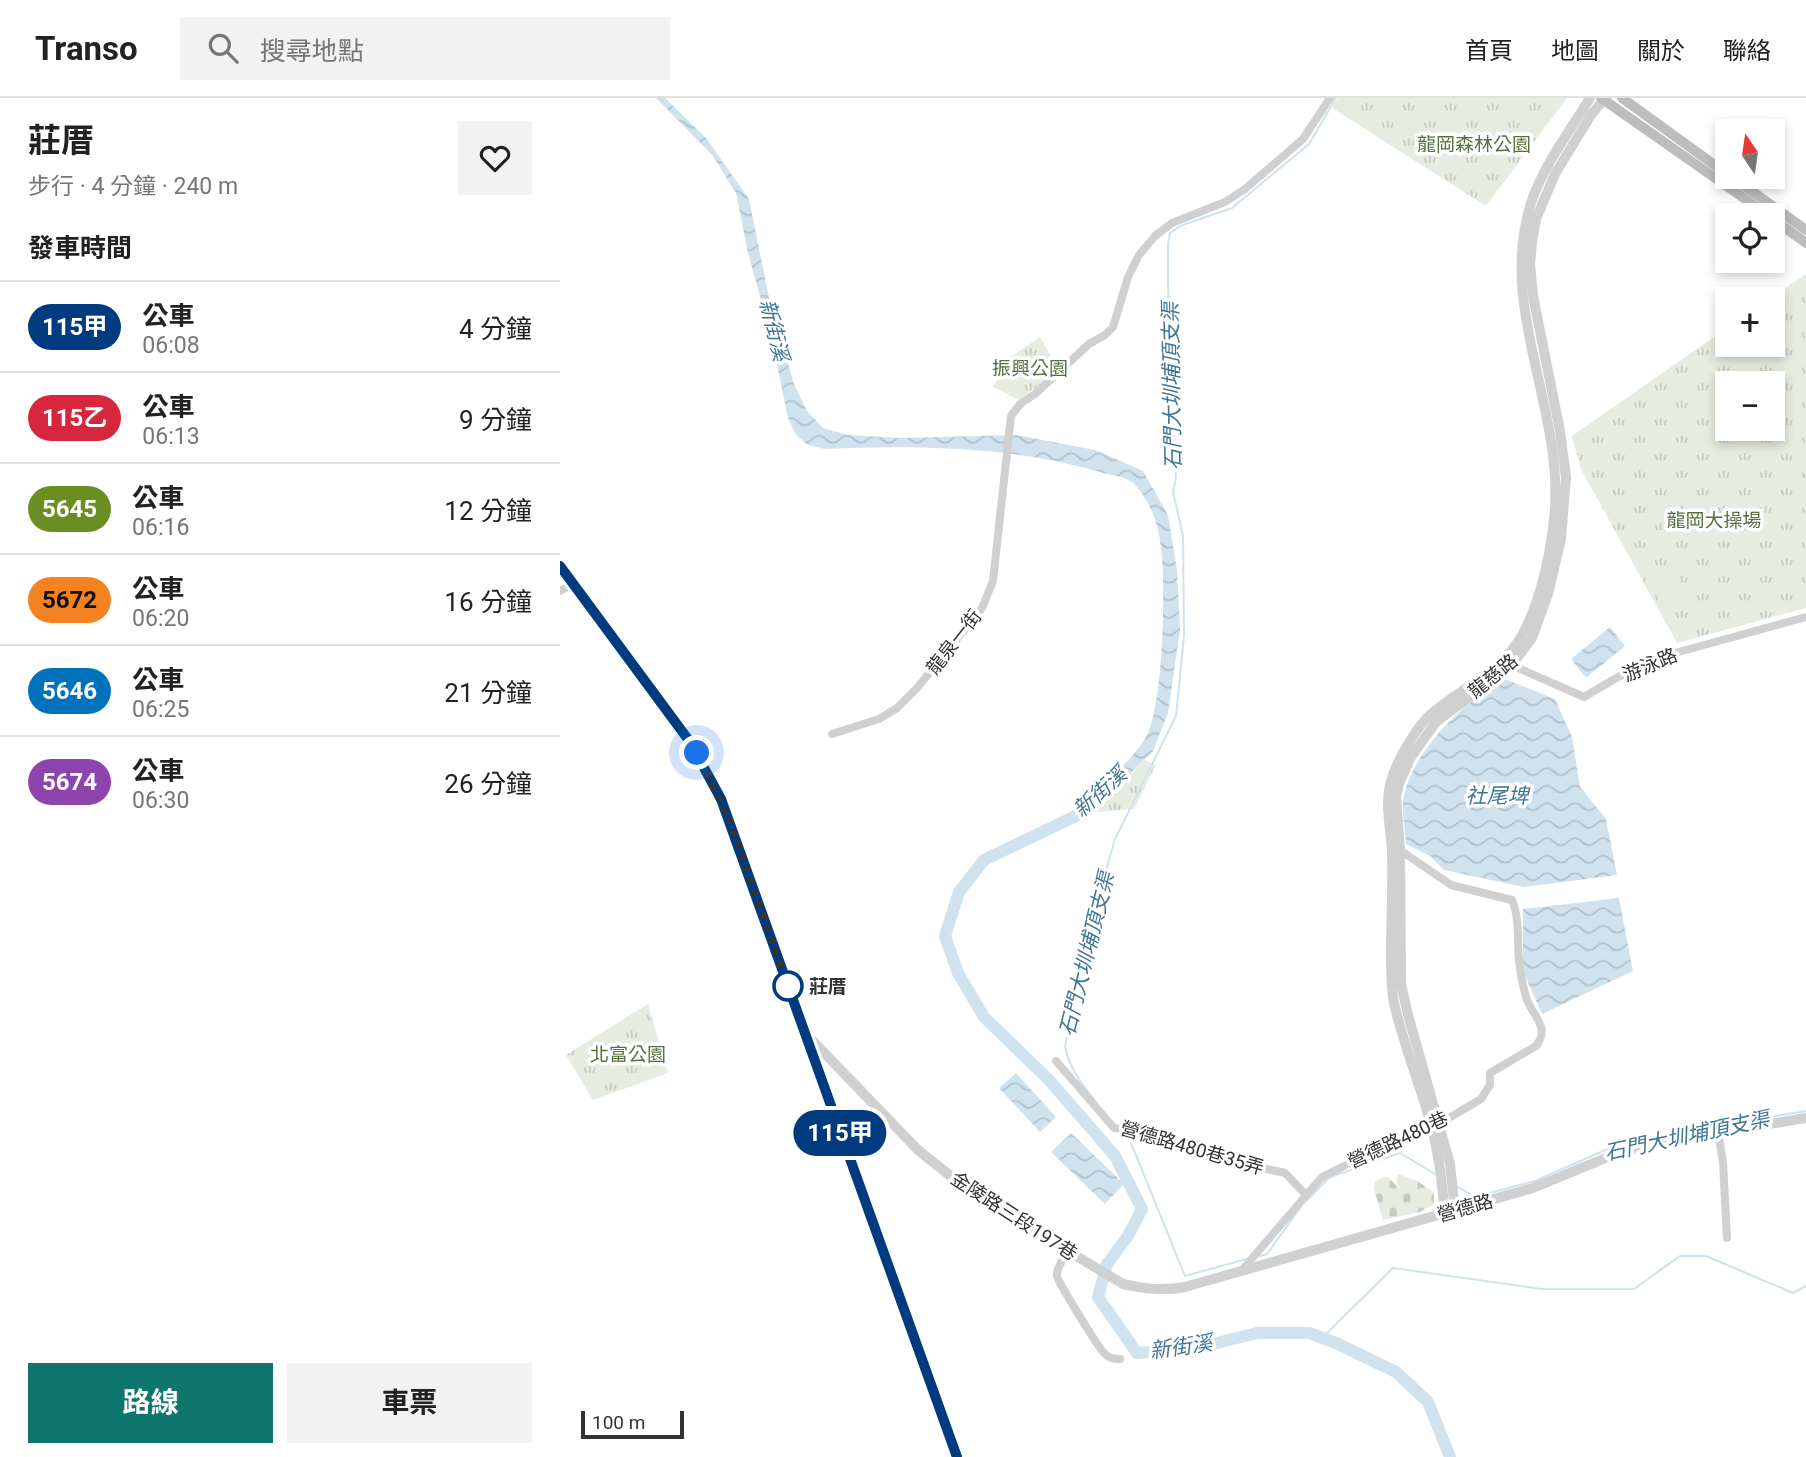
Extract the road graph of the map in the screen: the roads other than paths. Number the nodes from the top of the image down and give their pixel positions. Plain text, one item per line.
1 (1330, 98) edge
2 (1590, 98) edge
3 (1622, 98) edge
4 (1604, 99) edge
5 (1715, 165) edge
6 (1749, 189) edge
7 (1751, 203) edge
8 (1785, 228) edge
9 (1806, 230) edge
10 (1806, 243) edge
11 (560, 566) edge
12 (573, 583) junction
13 (560, 591) edge
14 (1543, 592) junction
15 (1806, 617) edge
16 (1507, 663) junction
17 (832, 734) dead end
18 (1396, 851) junction
19 (802, 1031) junction
20 (1056, 1061) dead end
21 (1806, 1118) edge
22 (1436, 1125) junction
23 (1718, 1132) junction
24 (1306, 1194) junction
25 (1450, 1213) junction
26 (1727, 1238) dead end
27 (1068, 1251) junction
28 (1241, 1271) junction
29 (1123, 1284) joint
30 (1120, 1359) dead end
31 (957, 1457) edge

1 - 17 street, 龍泉一街
2 - 14 street, 龍慈路
3 - 5 main road
4 - 7 main road
4 - 14 street, 龍慈路
6 - 9 main road
8 - 10 main road
11 - 12 main road
12 - 13 street
12 - 19 main road
14 - 16 street, 龍慈路
15 - 16 street, 游泳路
16 - 18 street, 龍慈路
18 - 22 street, 龍慈路
18 - 22 street, 營德路480巷
19 - 27 street, 金陵路三段197巷
19 - 31 main road
20 - 24 street, 營德路480巷35弄
21 - 23 street, 營德路
22 - 24 street, 營德路480巷
22 - 25 street, 龍慈路
23 - 25 street, 營德路
23 - 26 street
24 - 28 street, 營德路480巷
25 - 28 street, 營德路
27 - 29 street, 金陵路三段197巷
27 - 30 street
28 - 29 street, 營德路

